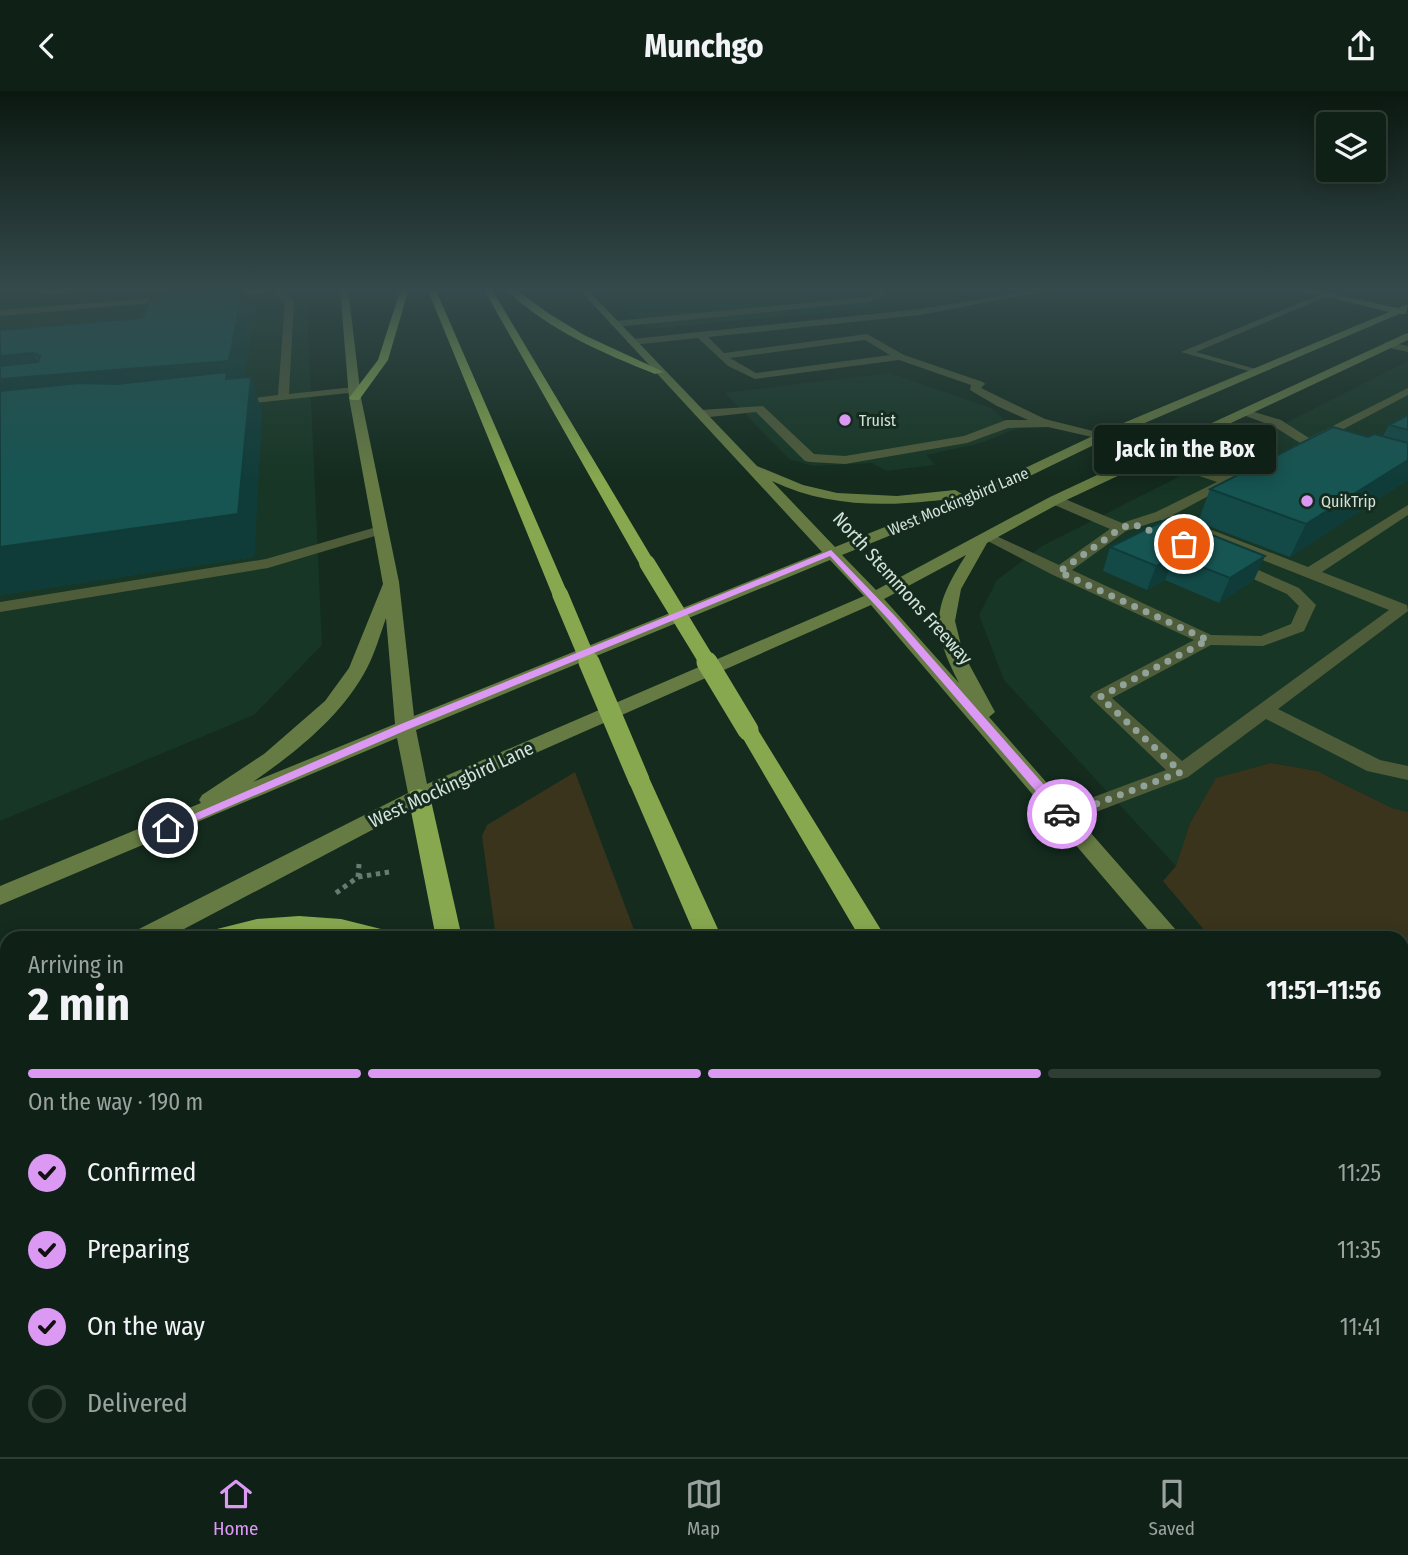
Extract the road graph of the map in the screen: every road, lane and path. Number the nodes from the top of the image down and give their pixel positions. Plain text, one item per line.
1 (286, 352) edge
2 (351, 352) edge
3 (386, 352) edge
4 (458, 352) edge
5 (524, 352) edge
6 (609, 352) edge
7 (641, 352) edge
8 (717, 352) edge
9 (754, 352) edge
10 (891, 352) edge
11 (1187, 352) edge
12 (1304, 352) edge
13 (1375, 352) edge
14 (721, 356) junction
15 (900, 357) junction
16 (659, 372) junction
17 (1255, 372) junction
18 (1408, 391) edge
19 (355, 394) junction
20 (283, 399) junction
21 (215, 406) edge
22 (1244, 413) junction
23 (699, 414) junction
24 (1048, 423) junction
25 (1101, 437) junction
26 (1303, 446) junction
27 (1334, 450) edge
28 (1154, 456) junction
29 (750, 467) junction
30 (1251, 471) edge
31 (1228, 481) junction
32 (992, 489) junction
33 (1055, 500) junction
34 (1408, 509) edge
35 (1161, 515) junction
36 (1127, 526) junction
37 (380, 530) junction
38 (1158, 534) edge
39 (983, 539) junction
40 (831, 552) junction
41 (1222, 559) edge
42 (1059, 572) junction
43 (1310, 573) junction
44 (391, 582) junction
45 (874, 598) junction
46 (0, 607) edge
47 (1404, 610) edge
48 (1208, 640) junction
49 (1264, 710) junction
50 (405, 727) junction
51 (1010, 756) junction
52 (1181, 772) junction
53 (1408, 773) edge
54 (419, 796) junction
55 (1064, 816) junction
56 (144, 838) junction
57 (359, 864) dead end
58 (389, 872) dead end
59 (358, 877) junction
60 (335, 894) dead end
61 (0, 896) edge
62 (158, 931) edge
63 (262, 931) edge
64 (350, 931) edge
65 (448, 931) edge
66 (706, 931) edge
67 (869, 931) edge
68 (1164, 931) edge

1 - 20 lane
2 - 19 main road
3 - 19 highway
4 - 66 highway, bridge
5 - 67 highway, bridge
6 - 16 highway
7 - 16 main road, North Stemmons Freeway
8 - 14 lane
9 - 14 lane
10 - 15 lane
11 - 17 lane
12 - 17 main road, West Mockingbird Lane
13 - 22 main road, West Mockingbird Lane
14 - 15 lane
15 - 24 lane
16 - 23 main road, North Stemmons Freeway
17 - 25 main road, West Mockingbird Lane
18 - 26 lane
19 - 20 lane
19 - 37 main road
20 - 21 lane
22 - 26 lane
22 - 28 main road, West Mockingbird Lane
23 - 24 lane
23 - 29 main road, North Stemmons Freeway
24 - 25 lane
25 - 28 main road
25 - 32 main road, West Mockingbird Lane
26 - 27 lane
28 - 31 lane
28 - 33 main road, West Mockingbird Lane
29 - 32 main road
29 - 40 main road, North Stemmons Freeway
30 - 31 lane
31 - 35 lane
32 - 40 main road, West Mockingbird Lane
33 - 36 lane
33 - 39 main road, West Mockingbird Lane
34 - 43 lane
35 - 36 lane
35 - 43 lane
36 - 38 lane
36 - 42 lane
37 - 44 main road
37 - 46 lane
39 - 42 lane
39 - 45 main road, West Mockingbird Lane
39 - 51 main road
40 - 45 main road, North Stemmons Freeway
40 - 50 main road, West Mockingbird Lane
41 - 48 lane
42 - 48 lane
43 - 47 lane
44 - 50 main road
44 - 56 main road
45 - 51 main road, North Stemmons Freeway
45 - 54 main road, West Mockingbird Lane
47 - 49 lane
48 - 52 lane
49 - 52 lane
49 - 53 lane
50 - 54 main road
50 - 56 main road, West Mockingbird Lane
51 - 55 main road, North Stemmons Freeway
52 - 55 lane
54 - 62 main road, West Mockingbird Lane
54 - 65 highway
55 - 68 main road, North Stemmons Freeway
56 - 61 main road, West Mockingbird Lane
57 - 59 path
58 - 59 path
59 - 60 path
63 - 64 highway

